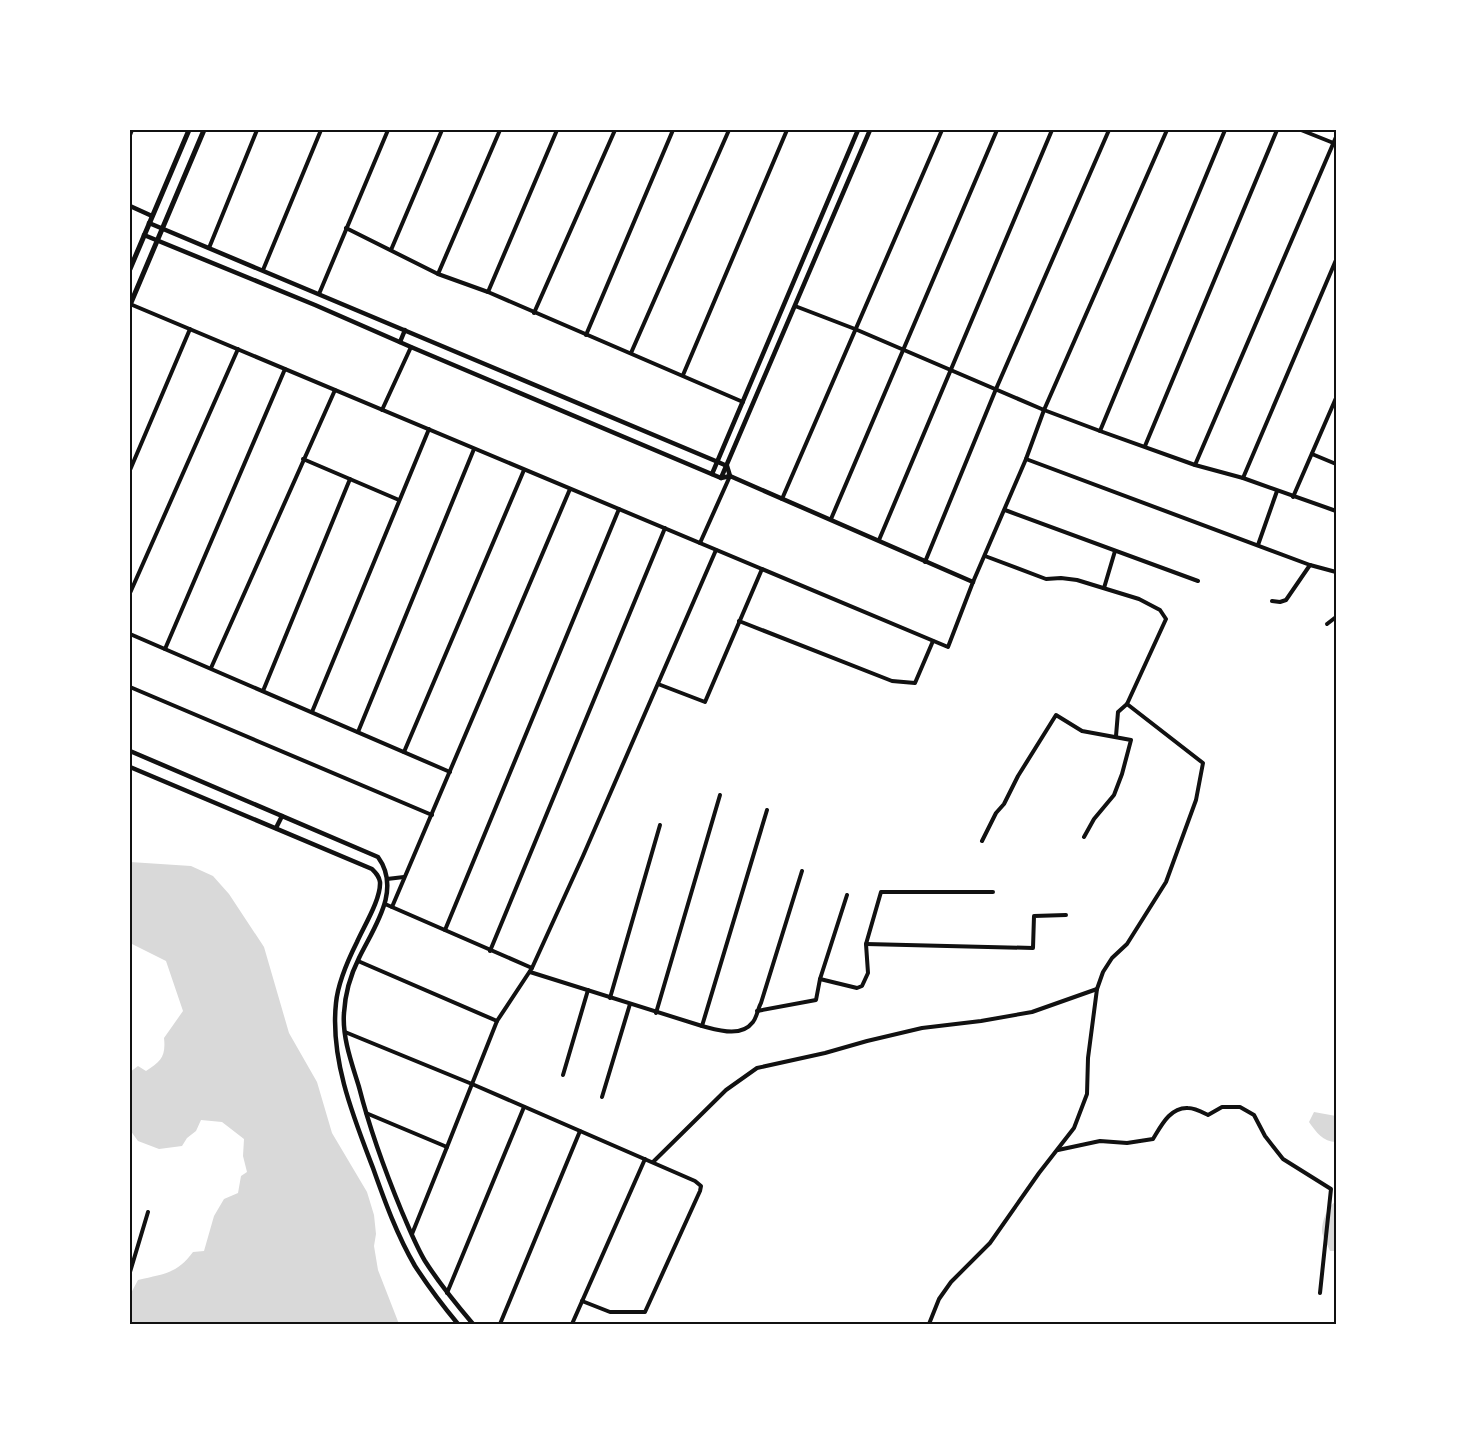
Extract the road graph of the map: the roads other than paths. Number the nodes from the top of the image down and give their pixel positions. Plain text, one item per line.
1 (132, 130) edge
2 (189, 130) edge
3 (204, 130) edge
4 (257, 130) edge
5 (321, 130) edge
6 (388, 130) edge
7 (442, 130) edge
8 (500, 130) edge
9 (557, 130) edge
10 (615, 130) edge
11 (673, 130) edge
12 (729, 130) edge
13 (787, 130) edge
14 (858, 130) edge
15 (870, 130) edge
16 (942, 130) edge
17 (997, 130) edge
18 (1052, 130) edge
19 (1109, 130) edge
20 (1167, 130) edge
21 (1225, 130) edge
22 (1277, 130) edge
23 (1301, 130) edge
24 (130, 135) edge
25 (1336, 137) edge
26 (1335, 144) edge
27 (130, 206) edge
28 (152, 216) junction
29 (149, 223) junction
30 (162, 228) junction
31 (346, 228) junction
32 (144, 234) junction
33 (157, 240) junction
34 (209, 248) junction
35 (391, 250) junction
36 (1336, 260) edge
37 (130, 269) edge
38 (263, 270) junction
39 (438, 274) junction
40 (287, 280) junction
41 (282, 291) junction
42 (488, 292) junction
43 (319, 294) junction
44 (130, 305) edge
45 (795, 306) junction
46 (534, 313) junction
47 (190, 329) junction
48 (855, 329) junction
49 (405, 330) junction
50 (586, 335) junction
51 (400, 342) junction
52 (411, 347) junction
53 (238, 349) junction
54 (903, 349) junction
55 (631, 353) junction
56 (285, 369) junction
57 (950, 370) junction
58 (683, 375) junction
59 (996, 389) junction
60 (335, 390) junction
61 (1336, 398) edge
62 (743, 402) junction
63 (587, 407) junction
64 (382, 410) junction
65 (1044, 410) junction
66 (582, 419) junction
67 (428, 429) junction
68 (1100, 431) junction
69 (1144, 446) junction
70 (474, 449) junction
71 (1312, 454) junction
72 (303, 459) junction
73 (1026, 459) junction
74 (718, 462) junction
75 (1336, 464) edge
76 (1194, 465) junction
77 (727, 466) junction
78 (130, 470) edge
79 (524, 470) junction
80 (712, 474) junction
81 (730, 476) junction
82 (721, 478) junction
83 (1243, 478) junction
84 (350, 479) junction
85 (570, 489) junction
86 (1277, 491) junction
87 (1293, 497) junction
88 (782, 499) junction
89 (399, 500) junction
90 (619, 509) junction
91 (1005, 510) junction
92 (1336, 511) edge
93 (831, 519) junction
94 (665, 528) junction
95 (879, 540) junction
96 (700, 543) junction
97 (1258, 545) junction
98 (716, 550) junction
99 (1115, 551) junction
100 (985, 556) junction
101 (925, 562) junction
102 (1310, 565) junction
103 (762, 569) junction
104 (1336, 572) edge
105 (1198, 581) dead end
106 (974, 582) junction
107 (1104, 588) junction
108 (130, 593) edge
109 (1272, 601) dead end
110 (1336, 617) edge
111 (739, 621) junction
112 (1327, 624) dead end
113 (130, 634) edge
114 (933, 641) junction
115 (165, 649) junction
116 (1336, 652) edge
117 (1336, 661) edge
118 (211, 668) junction
119 (658, 684) junction
120 (130, 687) edge
121 (263, 691) junction
122 (1127, 704) junction
123 (312, 712) junction
124 (358, 732) junction
125 (1116, 736) junction
126 (130, 751) edge
127 (404, 752) junction
128 (130, 767) edge
129 (450, 772) junction
130 (720, 795) dead end
131 (767, 810) dead end
132 (432, 815) junction
133 (282, 816) junction
134 (660, 825) dead end
135 (276, 828) junction
136 (1084, 837) dead end
137 (982, 841) dead end
138 (386, 870) junction
139 (802, 871) dead end
140 (378, 874) junction
141 (404, 877) junction
142 (388, 879) junction
143 (993, 892) dead end
144 (847, 895) dead end
145 (385, 904) junction
146 (392, 907) junction
147 (1066, 915) dead end
148 (445, 930) junction
149 (866, 944) junction
150 (490, 950) junction
151 (358, 961) junction
152 (530, 970) junction
153 (820, 979) junction
154 (1097, 989) junction
155 (588, 990) junction
156 (610, 998) junction
157 (630, 1004) junction
158 (757, 1011) junction
159 (656, 1012) junction
160 (497, 1021) junction
161 (702, 1026) junction
162 (345, 1032) junction
163 (563, 1075) dead end
164 (472, 1084) junction
165 (602, 1098) dead end
166 (524, 1107) junction
167 (366, 1113) junction
168 (580, 1131) junction
169 (447, 1148) junction
170 (1058, 1150) junction
171 (645, 1159) junction
172 (653, 1162) junction
173 (148, 1212) dead end
174 (412, 1234) junction
175 (130, 1272) edge
176 (447, 1293) junction
177 (1320, 1293) dead end
178 (582, 1301) junction
179 (458, 1324) edge
180 (473, 1324) edge
181 (500, 1324) edge
182 (572, 1324) edge
183 (929, 1324) edge

1 - 24 street
2 - 28 main road
3 - 30 main road
4 - 34 street
5 - 38 street
6 - 31 street
7 - 35 street
8 - 39 street
9 - 42 street
10 - 46 street
11 - 50 street
12 - 55 street
13 - 58 street
14 - 62 street
15 - 45 street
16 - 48 street
17 - 54 street
18 - 57 street
19 - 59 street
20 - 65 street
21 - 68 street
22 - 69 street
23 - 26 street
25 - 26 street
26 - 76 street
27 - 28 street
28 - 29 main road
29 - 30 street
29 - 32 main road
30 - 33 main road
30 - 34 street
31 - 35 street
31 - 43 street
32 - 33 street
32 - 37 main road
33 - 41 street
33 - 44 main road
34 - 38 street
35 - 39 street
36 - 83 street
38 - 40 street
39 - 42 street
40 - 41 street
40 - 43 street
41 - 51 street
42 - 46 street
43 - 49 street
44 - 47 street
45 - 48 street
45 - 77 street
46 - 50 street
47 - 53 street
47 - 78 street
48 - 54 street
48 - 88 street
49 - 51 street
49 - 63 street
50 - 55 street
51 - 52 street
52 - 64 street
52 - 66 street
53 - 56 street
53 - 108 street
54 - 57 street
54 - 93 street
55 - 58 street
56 - 60 street
56 - 115 street
57 - 59 street
57 - 95 street
58 - 62 street
59 - 65 street
59 - 101 street
60 - 64 street
60 - 72 street
61 - 71 street
62 - 74 street
63 - 66 street
63 - 74 street
64 - 67 street
65 - 68 street
65 - 73 street
66 - 80 street
67 - 70 street
67 - 89 street
68 - 69 street
69 - 76 street
70 - 79 street
70 - 124 street
71 - 75 street
71 - 87 street
72 - 84 street
72 - 118 street
73 - 91 street
73 - 97 street
74 - 77 street
74 - 80 street
76 - 83 street
77 - 81 street
77 - 82 street
79 - 85 street
79 - 127 street
80 - 82 street
81 - 82 street
81 - 88 street
81 - 96 street
83 - 86 street
84 - 89 street
84 - 121 street
85 - 90 street
85 - 129 street
86 - 87 street
86 - 97 street
87 - 92 street
88 - 93 street
89 - 123 street
90 - 94 street
90 - 148 street
91 - 99 street
91 - 100 street
93 - 95 street
94 - 96 street
94 - 150 street
95 - 101 street
96 - 98 street
97 - 102 street
98 - 103 street
98 - 119 street
99 - 105 street
99 - 107 street
100 - 106 street
100 - 107 street
101 - 106 street
102 - 104 street
102 - 109 street
103 - 111 street
103 - 114 street
106 - 114 street
107 - 122 street
110 - 112 street
111 - 114 street
111 - 119 street
113 - 115 street
115 - 118 street
116 - 117 street
118 - 121 street
119 - 152 street
120 - 132 street
121 - 123 street
122 - 125 street
122 - 154 street
123 - 124 street
124 - 127 street
125 - 136 street
125 - 137 street
126 - 133 street
127 - 129 street
128 - 135 street
129 - 132 street
130 - 159 street
131 - 161 street
132 - 141 street
133 - 135 street
133 - 138 street
134 - 156 street
135 - 140 street
138 - 140 street
138 - 142 street
139 - 158 street
140 - 179 street
141 - 142 street
141 - 146 street
142 - 145 street
143 - 149 street
144 - 153 street
145 - 146 street
145 - 151 street
146 - 148 street
147 - 149 street
148 - 150 street
149 - 153 street
150 - 152 street
151 - 160 street
151 - 162 street
152 - 155 street
152 - 160 street
153 - 158 street
154 - 170 street
154 - 172 street
155 - 156 street
155 - 163 street
156 - 157 street
157 - 159 street
157 - 165 street
158 - 161 street
159 - 161 street
160 - 164 street
162 - 164 street
162 - 167 street
164 - 166 street
164 - 169 street
166 - 168 street
166 - 176 street
167 - 169 street
167 - 174 street
168 - 171 street
168 - 181 street
169 - 174 street
170 - 177 street
170 - 183 street
171 - 172 street
171 - 178 street
172 - 178 street
173 - 175 street
174 - 176 street
176 - 180 street
178 - 182 street

